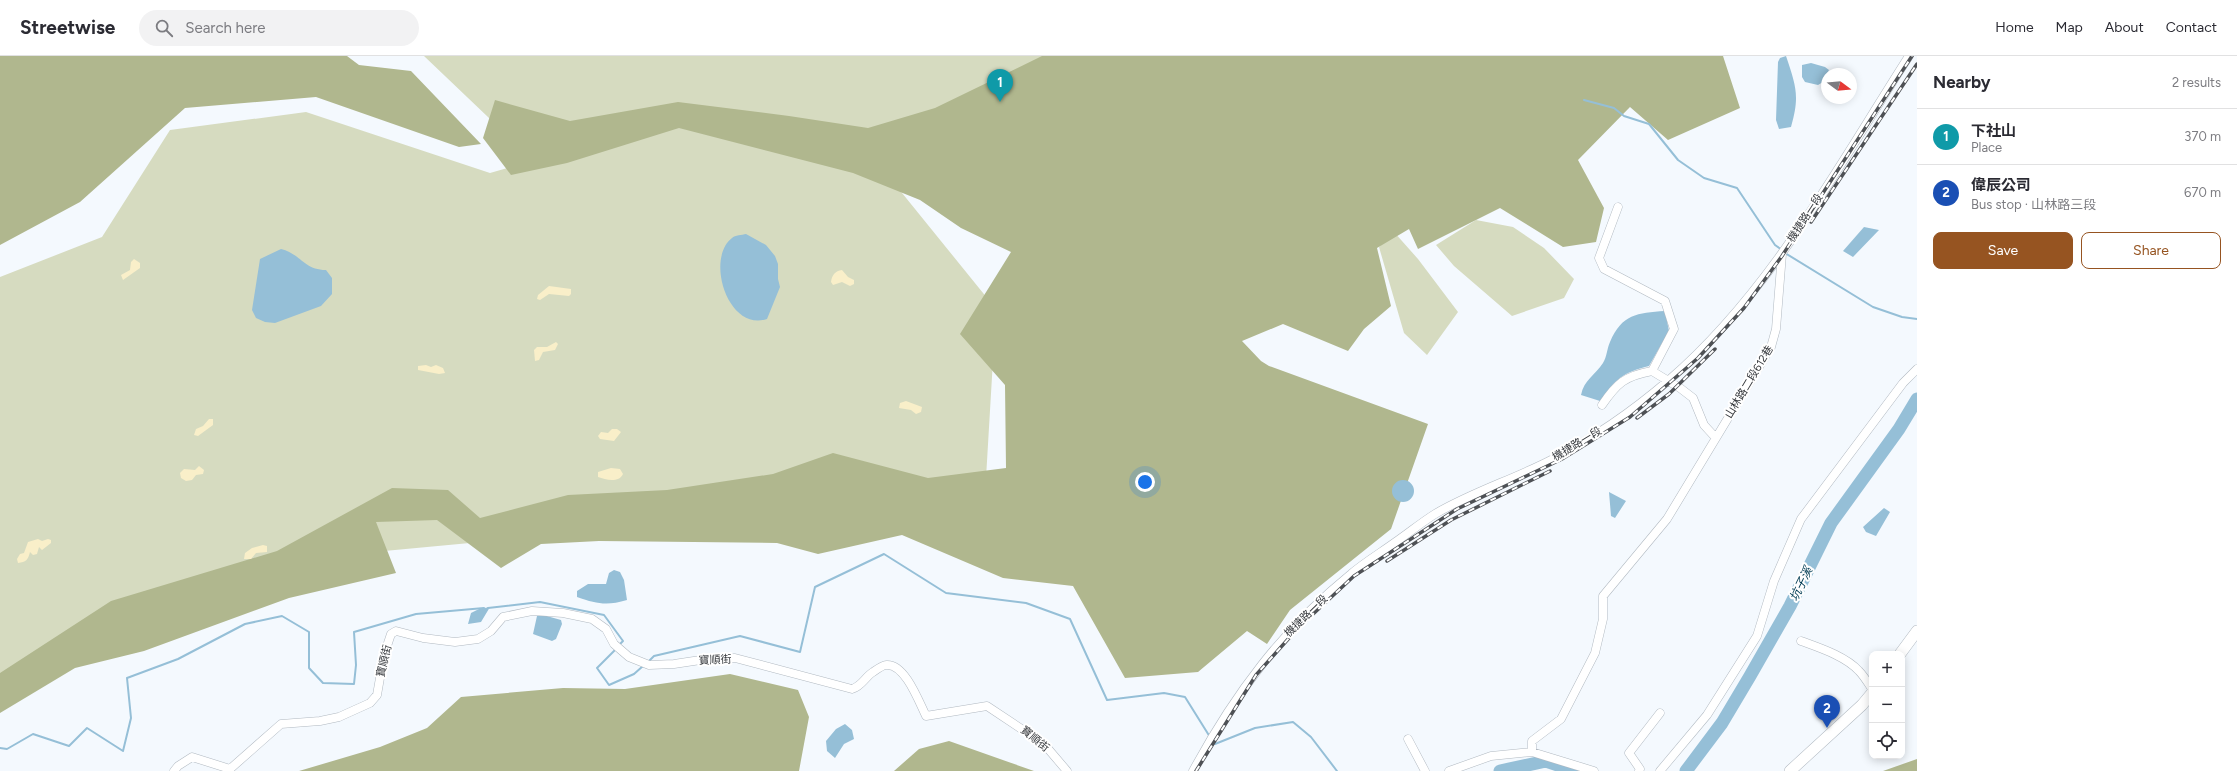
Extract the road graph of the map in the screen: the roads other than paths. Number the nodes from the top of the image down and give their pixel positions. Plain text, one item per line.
1 (1909, 56) edge
2 (1618, 206) dead end
3 (1783, 251) junction
4 (1917, 369) edge
5 (1652, 371) junction
6 (1668, 380) junction
7 (1602, 405) dead end
8 (1715, 437) junction
9 (1917, 631) edge
10 (1801, 641) dead end
11 (1902, 651) edge
12 (1871, 687) edge
13 (1869, 697) edge
14 (1660, 714) dead end
15 (1408, 739) dead end
16 (1532, 752) junction
17 (1802, 766) edge
18 (174, 771) edge
19 (1067, 771) edge
20 (1193, 771) edge
21 (1425, 771) edge
22 (1449, 771) edge
23 (1594, 771) edge
24 (1639, 771) edge
25 (1660, 771) edge
26 (1790, 771) edge

1 - 3 street, 機捷路一段
2 - 5 street
3 - 6 street, 機捷路一段
3 - 8 street, 山林路二段612巷
4 - 25 street
5 - 6 street
5 - 7 street
6 - 8 street
6 - 20 street, 機捷路一段
8 - 16 street, 山林路二段612巷
9 - 11 main road
10 - 12 street
13 - 17 main road
14 - 24 street
15 - 21 street
16 - 22 street
16 - 23 street
17 - 26 main road
18 - 19 street, 寶順街

